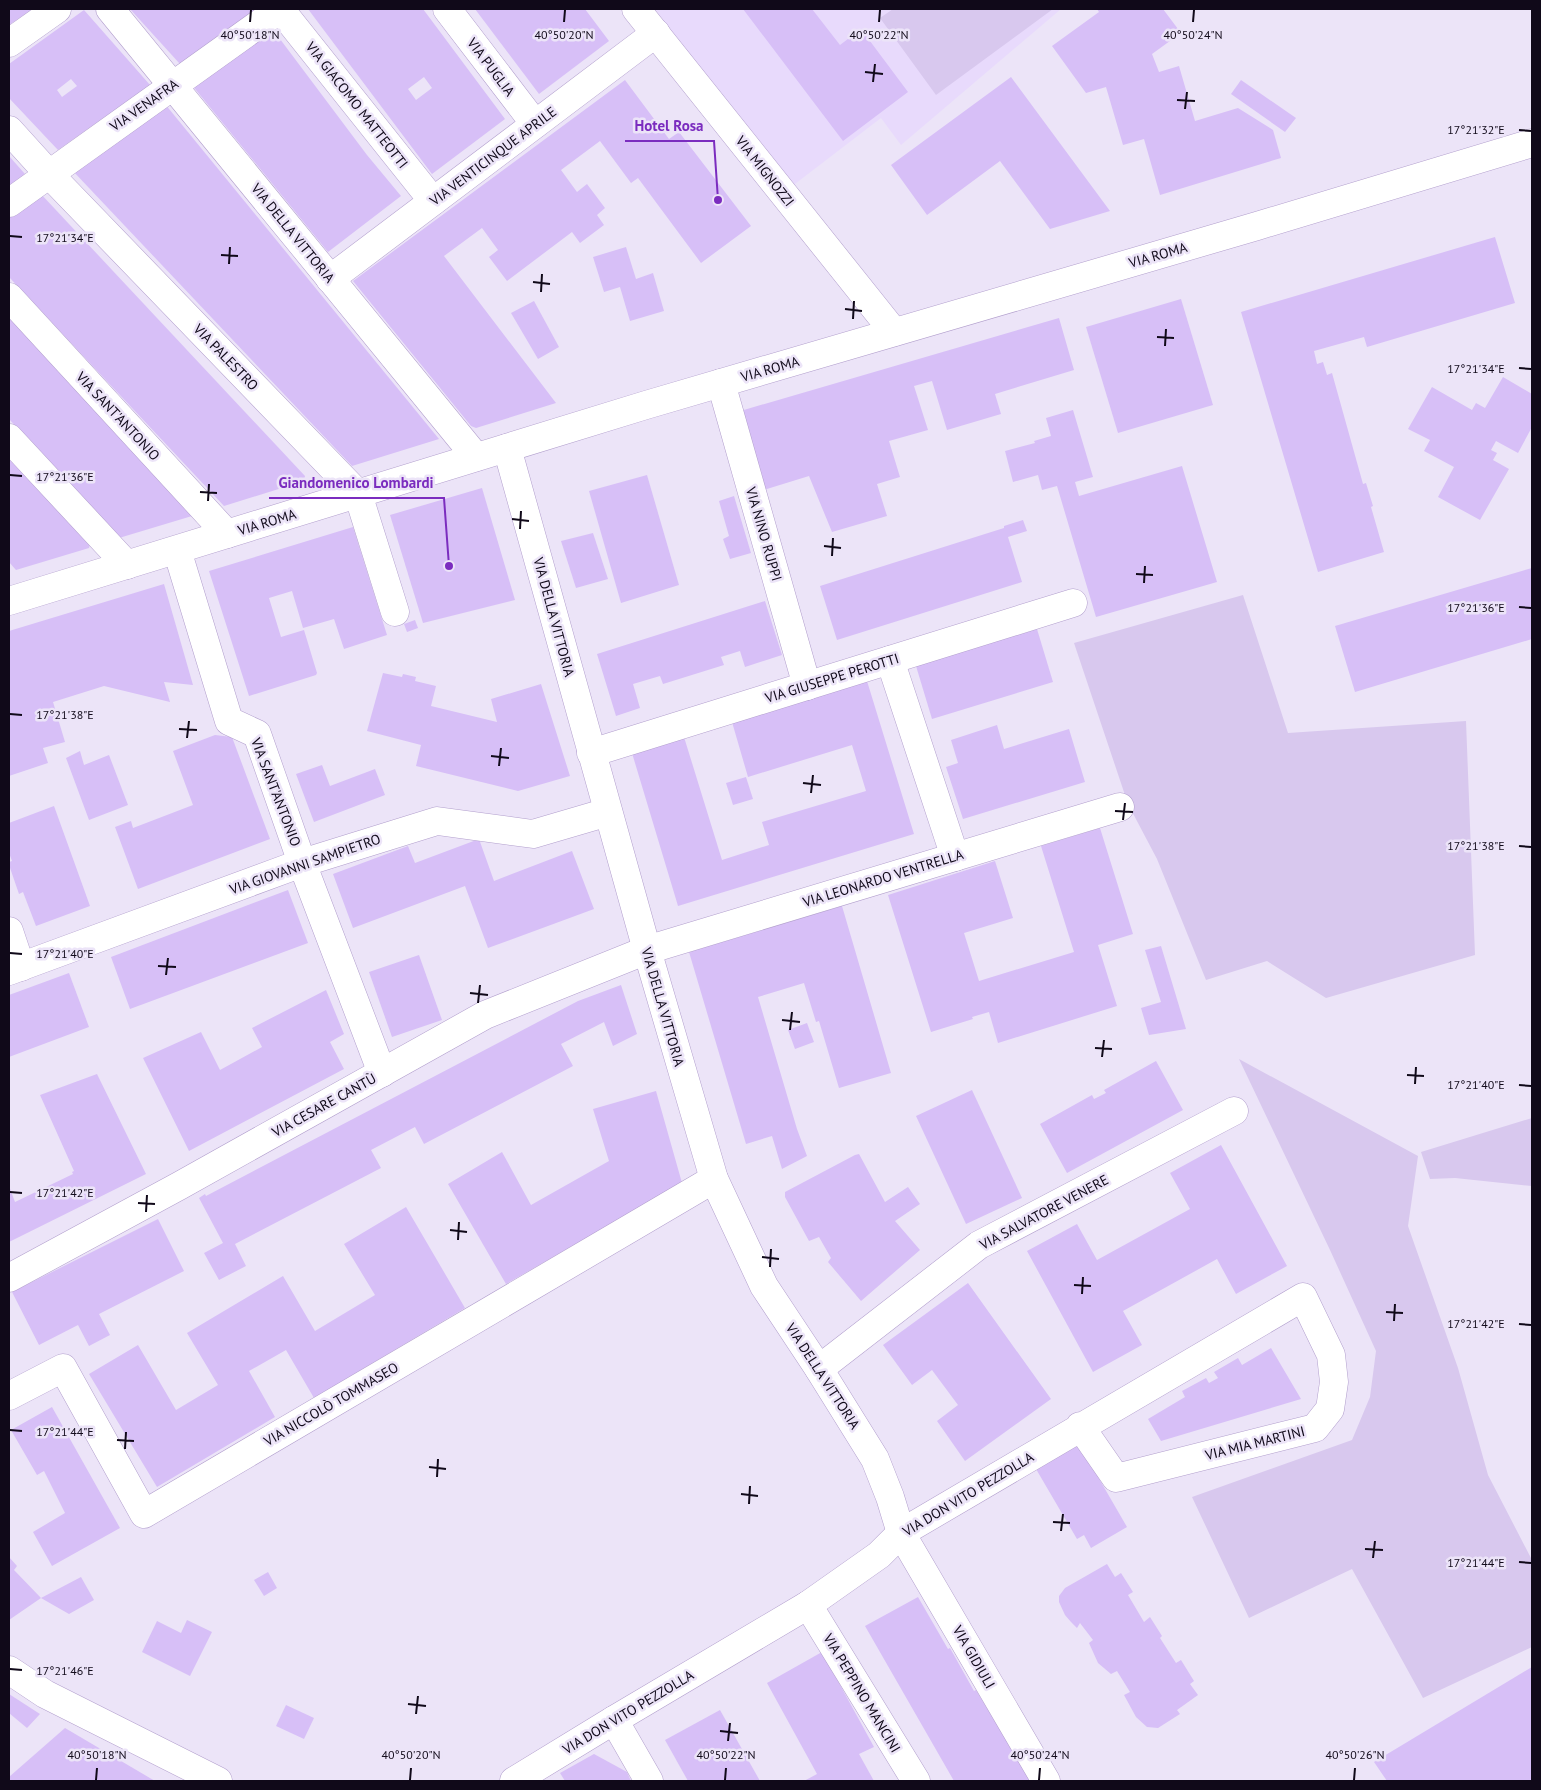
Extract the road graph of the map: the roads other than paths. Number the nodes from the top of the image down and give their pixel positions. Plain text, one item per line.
1 (57, 9) edge
2 (110, 9) edge
3 (280, 9) edge
4 (448, 9) edge
5 (636, 9) edge
6 (656, 33) junction
7 (9, 44) edge
8 (172, 85) junction
9 (535, 124) junction
10 (9, 130) edge
11 (1532, 143) edge
12 (48, 173) junction
13 (433, 201) junction
14 (9, 203) edge
15 (330, 279) junction
16 (9, 297) edge
17 (894, 332) junction
18 (721, 383) junction
19 (9, 438) edge
20 (507, 448) junction
21 (476, 458) junction
22 (358, 494) junction
23 (227, 534) junction
24 (177, 550) junction
25 (127, 565) junction
26 (11, 597) edge
27 (1073, 603) dead end
28 (395, 612) dead end
29 (890, 660) junction
30 (807, 686) junction
31 (592, 752) junction
32 (1120, 807) dead end
33 (608, 812) junction
34 (955, 857) junction
35 (302, 863) junction
36 (9, 931) edge
37 (647, 950) junction
38 (15, 969) edge
39 (382, 1073) junction
40 (1234, 1111) dead end
41 (714, 1179) junction
42 (9, 1278) edge
43 (1303, 1297) joint
44 (819, 1369) junction
45 (9, 1396) edge
46 (1080, 1426) junction
47 (901, 1533) junction
48 (808, 1605) junction
49 (9, 1670) edge
50 (614, 1720) junction
51 (218, 1781) edge
52 (514, 1781) edge
53 (649, 1781) edge
54 (916, 1781) edge
55 (1046, 1781) edge

1 - 7 street
2 - 8 street, VIA DELLA VITTORIA
3 - 8 street, VIA VENAFRA
3 - 13 street, VIA GIACOMO MATTEOTTI
4 - 9 street, VIA PUGLIA
5 - 6 street, VIA MIGNOZZI
6 - 9 street, VIA VENTICINQUE APRILE
6 - 17 street, VIA MIGNOZZI
8 - 12 street, VIA VENAFRA
8 - 15 street, VIA DELLA VITTORIA
9 - 13 street, VIA VENTICINQUE APRILE
10 - 12 street, VIA PALESTRO
11 - 17 street, VIA ROMA
12 - 14 street, VIA VENAFRA
12 - 22 street, VIA PALESTRO
13 - 15 street, VIA VENTICINQUE APRILE
15 - 21 street, VIA DELLA VITTORIA
16 - 23 street, VIA SANT'ANTONIO
17 - 18 street, VIA ROMA
18 - 20 street, VIA ROMA
18 - 30 street, VIA NINO RUPPI
19 - 25 street
20 - 21 street, VIA ROMA
20 - 31 street, VIA DELLA VITTORIA
21 - 22 street, VIA ROMA
22 - 23 street, VIA ROMA
22 - 28 street, VIA PALESTRO
23 - 24 street, VIA ROMA
24 - 25 street, VIA ROMA
24 - 35 street, VIA SANT'ANTONIO
25 - 26 street, VIA ROMA
27 - 29 street, VIA GIUSEPPE PEROTTI
29 - 30 street, VIA GIUSEPPE PEROTTI
29 - 34 street
30 - 31 street, VIA GIUSEPPE PEROTTI
31 - 33 street, VIA DELLA VITTORIA
32 - 34 street, VIA LEONARDO VENTRELLA
33 - 35 street, VIA GIOVANNI SAMPIETRO
33 - 37 street, VIA DELLA VITTORIA
34 - 37 street, VIA LEONARDO VENTRELLA
35 - 38 street, VIA GIOVANNI SAMPIETRO
35 - 39 street, VIA SANT'ANTONIO
36 - 38 street
37 - 39 street, VIA CESARE CANTÙ
37 - 41 street, VIA DELLA VITTORIA
39 - 42 street, VIA CESARE CANTÙ
40 - 44 street, VIA SALVATORE VENERE
41 - 44 street, VIA DELLA VITTORIA
41 - 45 street, VIA NICCOLÒ TOMMASEO
43 - 46 street, VIA DON VITO PEZZOLLA
43 - 46 street, VIA MIA MARTINI
44 - 47 street, VIA DELLA VITTORIA
46 - 47 street, VIA DON VITO PEZZOLLA
47 - 48 street, VIA DON VITO PEZZOLLA
47 - 55 street, VIA GIDIULI
48 - 50 street, VIA DON VITO PEZZOLLA
48 - 54 street, VIA PEPPINO MANCINI
49 - 51 street
50 - 52 street, VIA DON VITO PEZZOLLA
50 - 53 street

